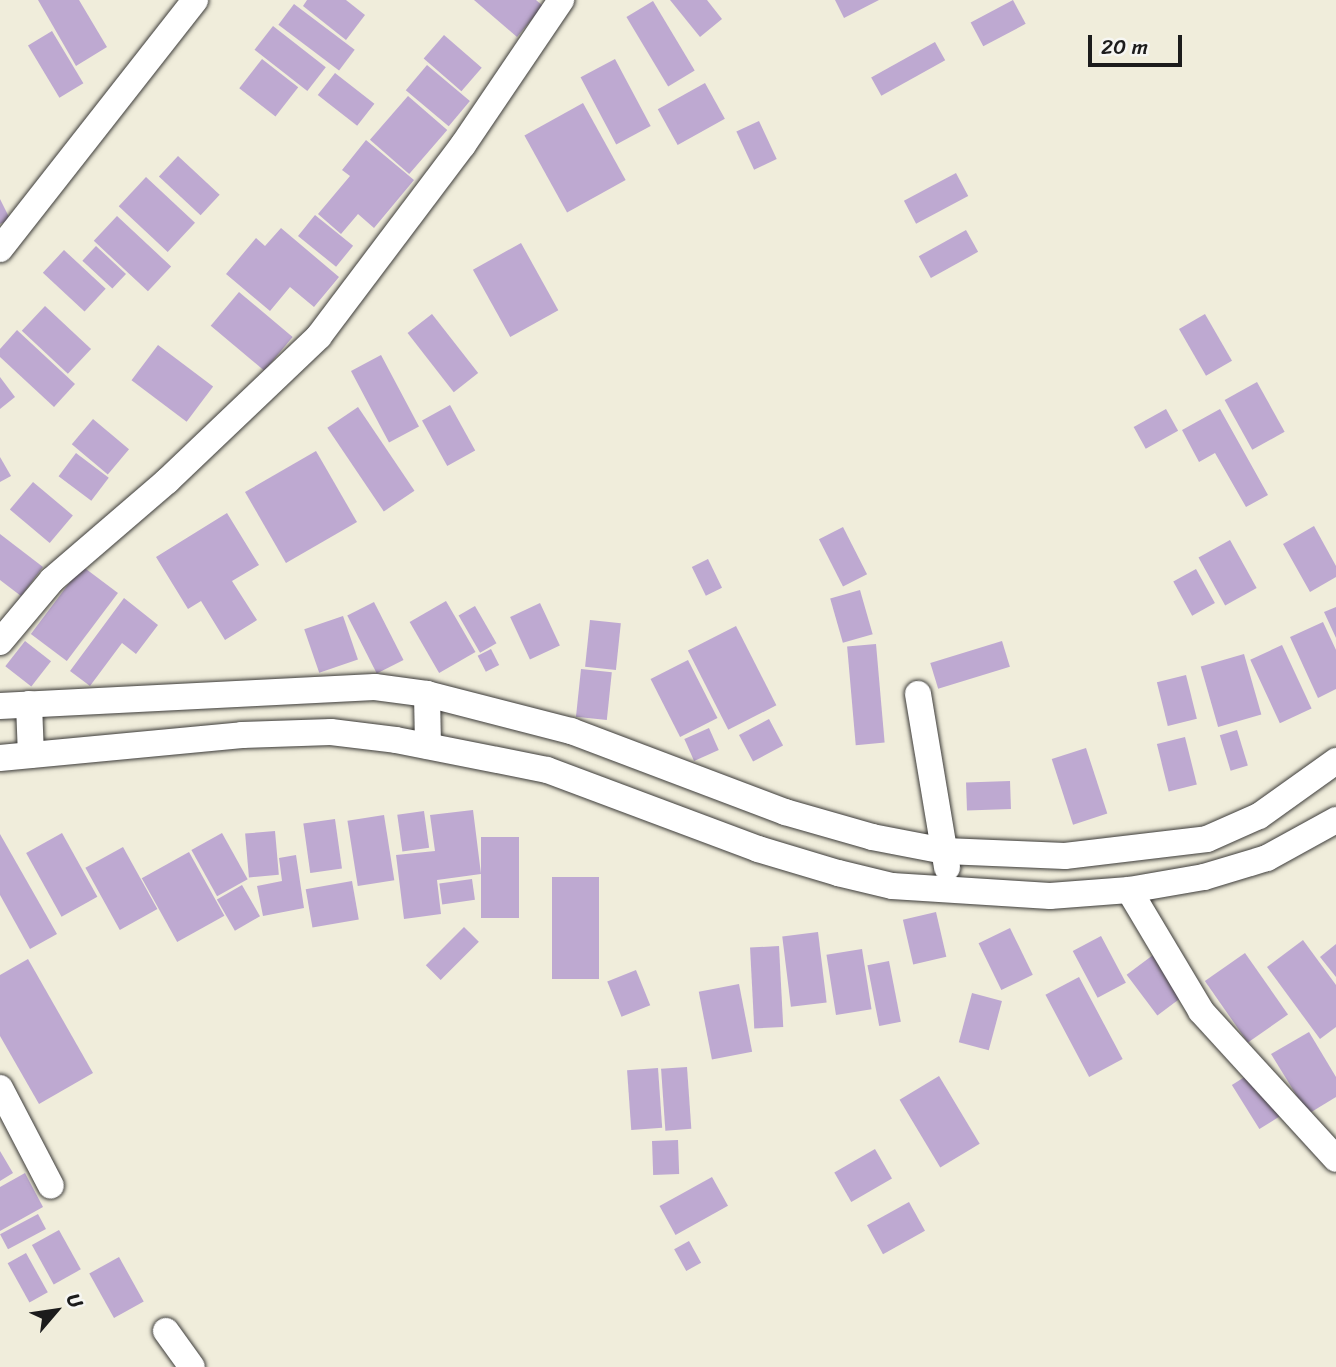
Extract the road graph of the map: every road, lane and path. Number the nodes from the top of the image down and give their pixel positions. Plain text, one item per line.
1 (195, 0) edge
2 (561, 0) edge
3 (0, 248) edge
4 (0, 642) edge
5 (427, 694) junction
6 (918, 694) dead end
7 (29, 704) junction
8 (0, 706) edge
9 (428, 746) junction
10 (31, 755) junction
11 (0, 758) edge
12 (1336, 761) edge
13 (722, 788) junction
14 (1336, 820) edge
15 (710, 830) junction
16 (1189, 844) junction
17 (945, 851) junction
18 (1204, 877) junction
19 (949, 890) junction
20 (1129, 890) junction
21 (0, 1088) edge
22 (1336, 1159) edge
23 (51, 1186) dead end
24 (166, 1331) dead end
25 (192, 1367) edge

1 - 3 street
2 - 4 street
5 - 7 street
5 - 9 street
5 - 13 street
6 - 17 street
7 - 8 street
7 - 10 street
9 - 10 street
9 - 15 street
10 - 11 street
12 - 16 street
13 - 15 street
13 - 17 street
14 - 18 street
15 - 19 street
16 - 17 street
16 - 18 street
17 - 19 street
18 - 20 street
19 - 20 street
20 - 22 street
21 - 23 street
24 - 25 street

